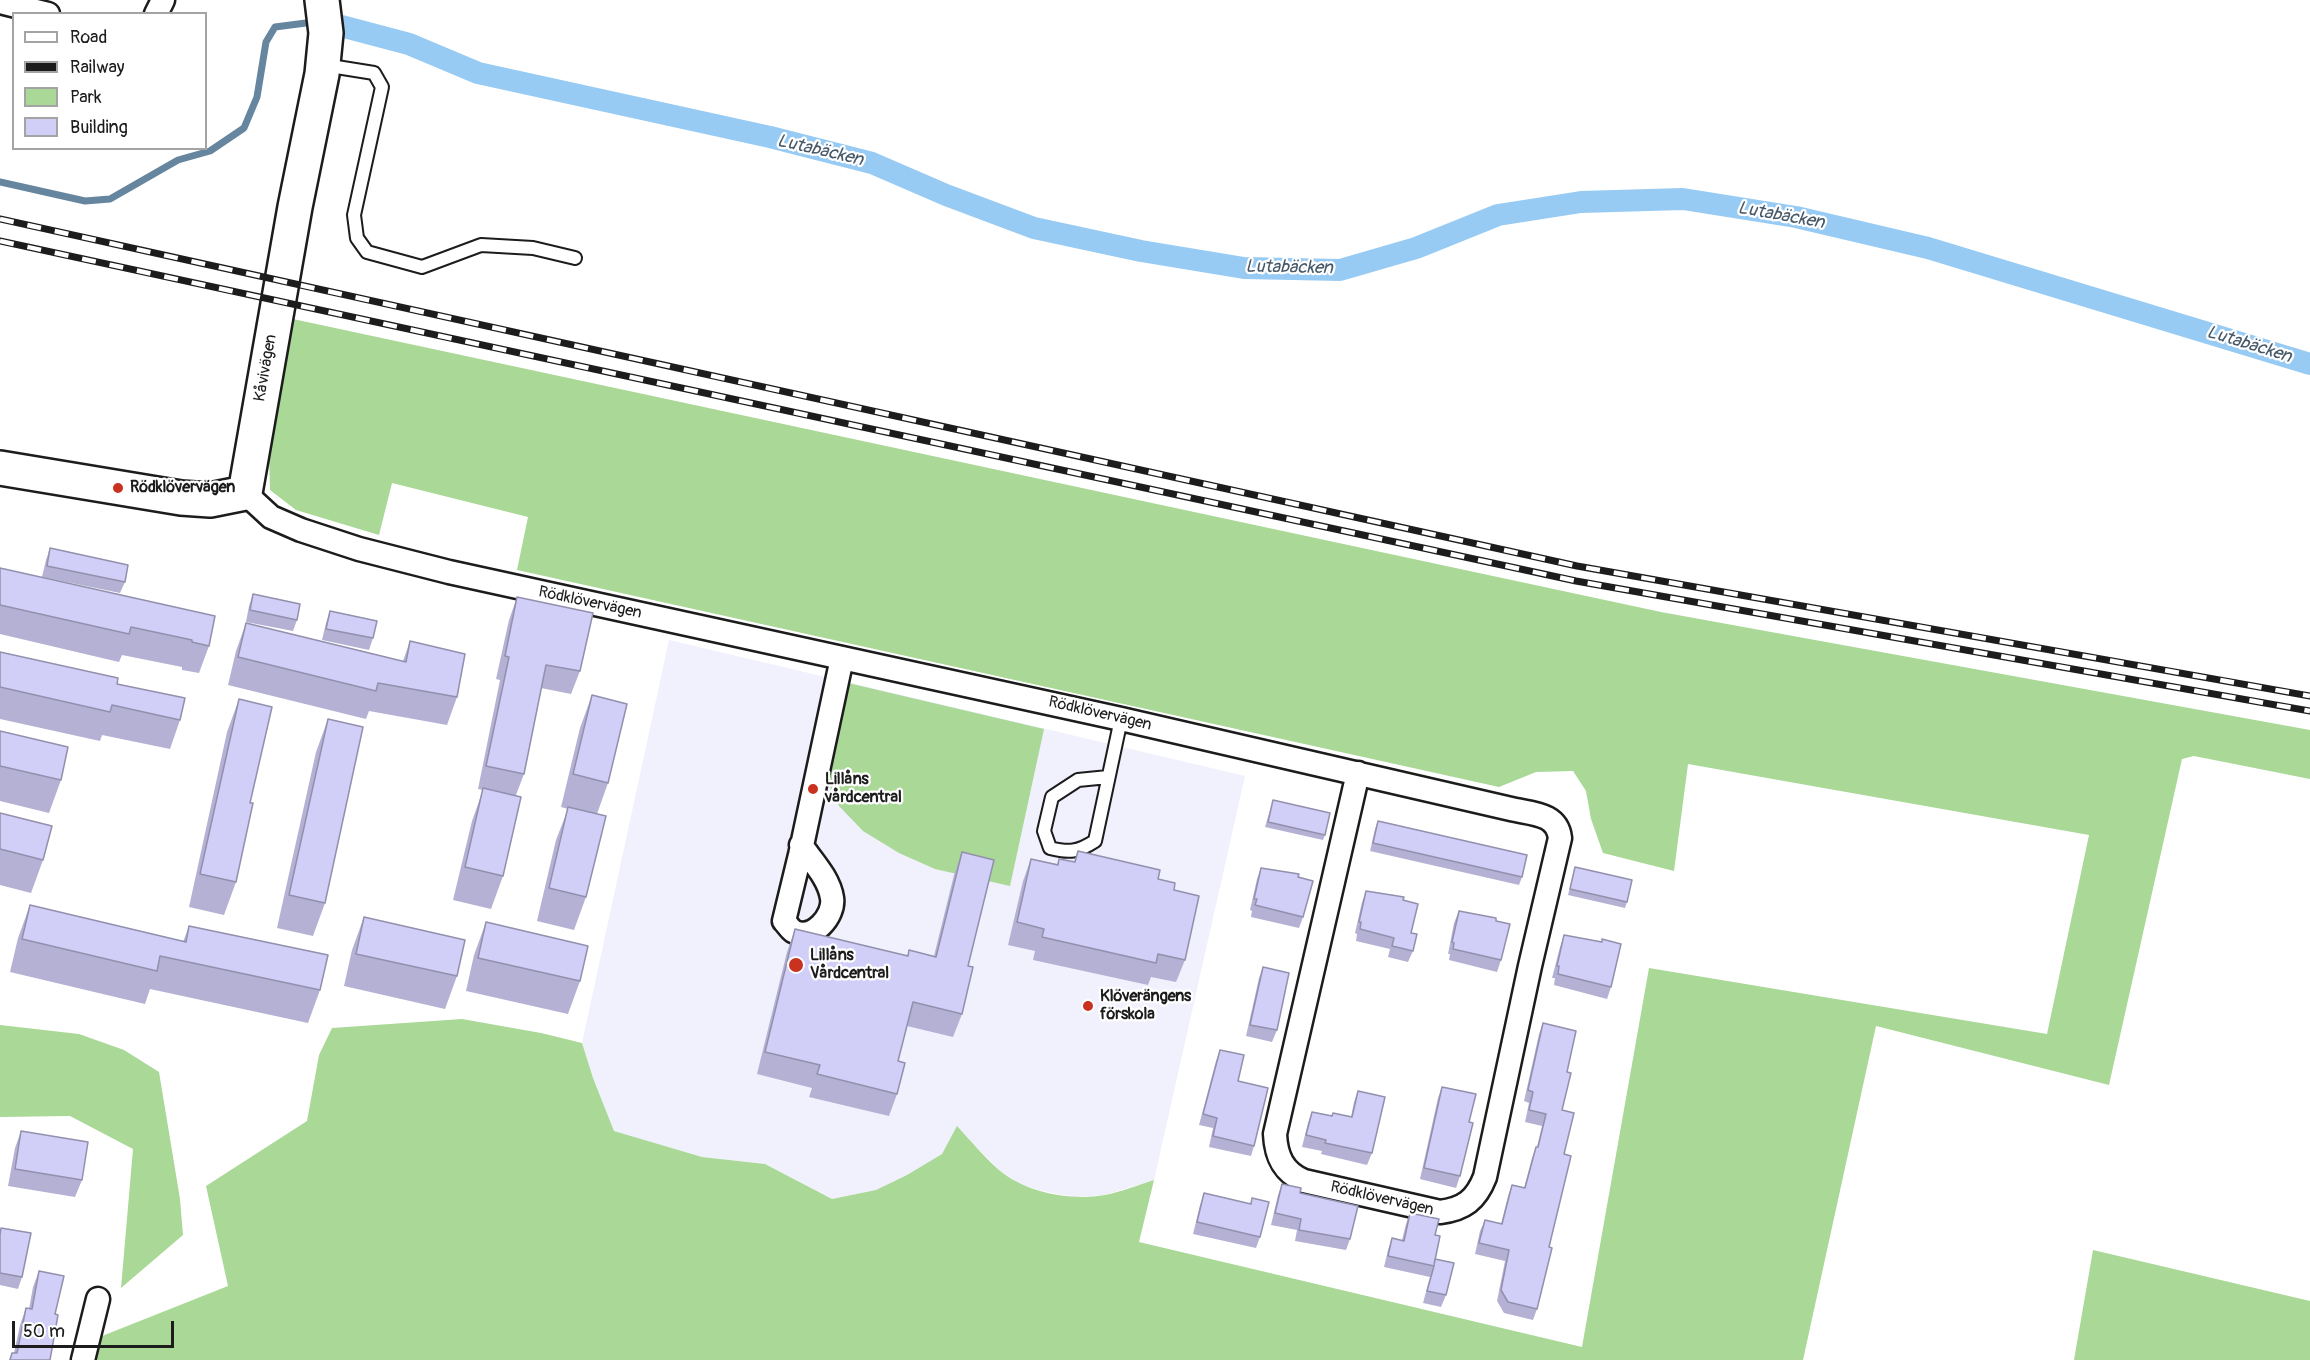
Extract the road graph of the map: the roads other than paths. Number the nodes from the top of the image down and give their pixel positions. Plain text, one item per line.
1 (322, 0) edge
2 (0, 2) edge
3 (40, 12) edge
4 (323, 65) junction
5 (575, 258) dead end
6 (0, 468) edge
7 (245, 492) junction
8 (842, 658) junction
9 (1121, 719) junction
10 (1358, 773) junction
11 (1108, 777) junction
12 (801, 845) dead end
13 (98, 1299) dead end
14 (83, 1360) edge

1 - 4 street, Kåvivägen
2 - 3 street
4 - 5 lane
4 - 7 street, Kåvivägen
6 - 7 street
7 - 8 street, Rödklövervägen
8 - 9 street, Rödklövervägen
8 - 12 street
9 - 10 street, Rödklövervägen
9 - 11 lane
10 - 10 street, Rödklövervägen
11 - 11 lane
13 - 14 street

